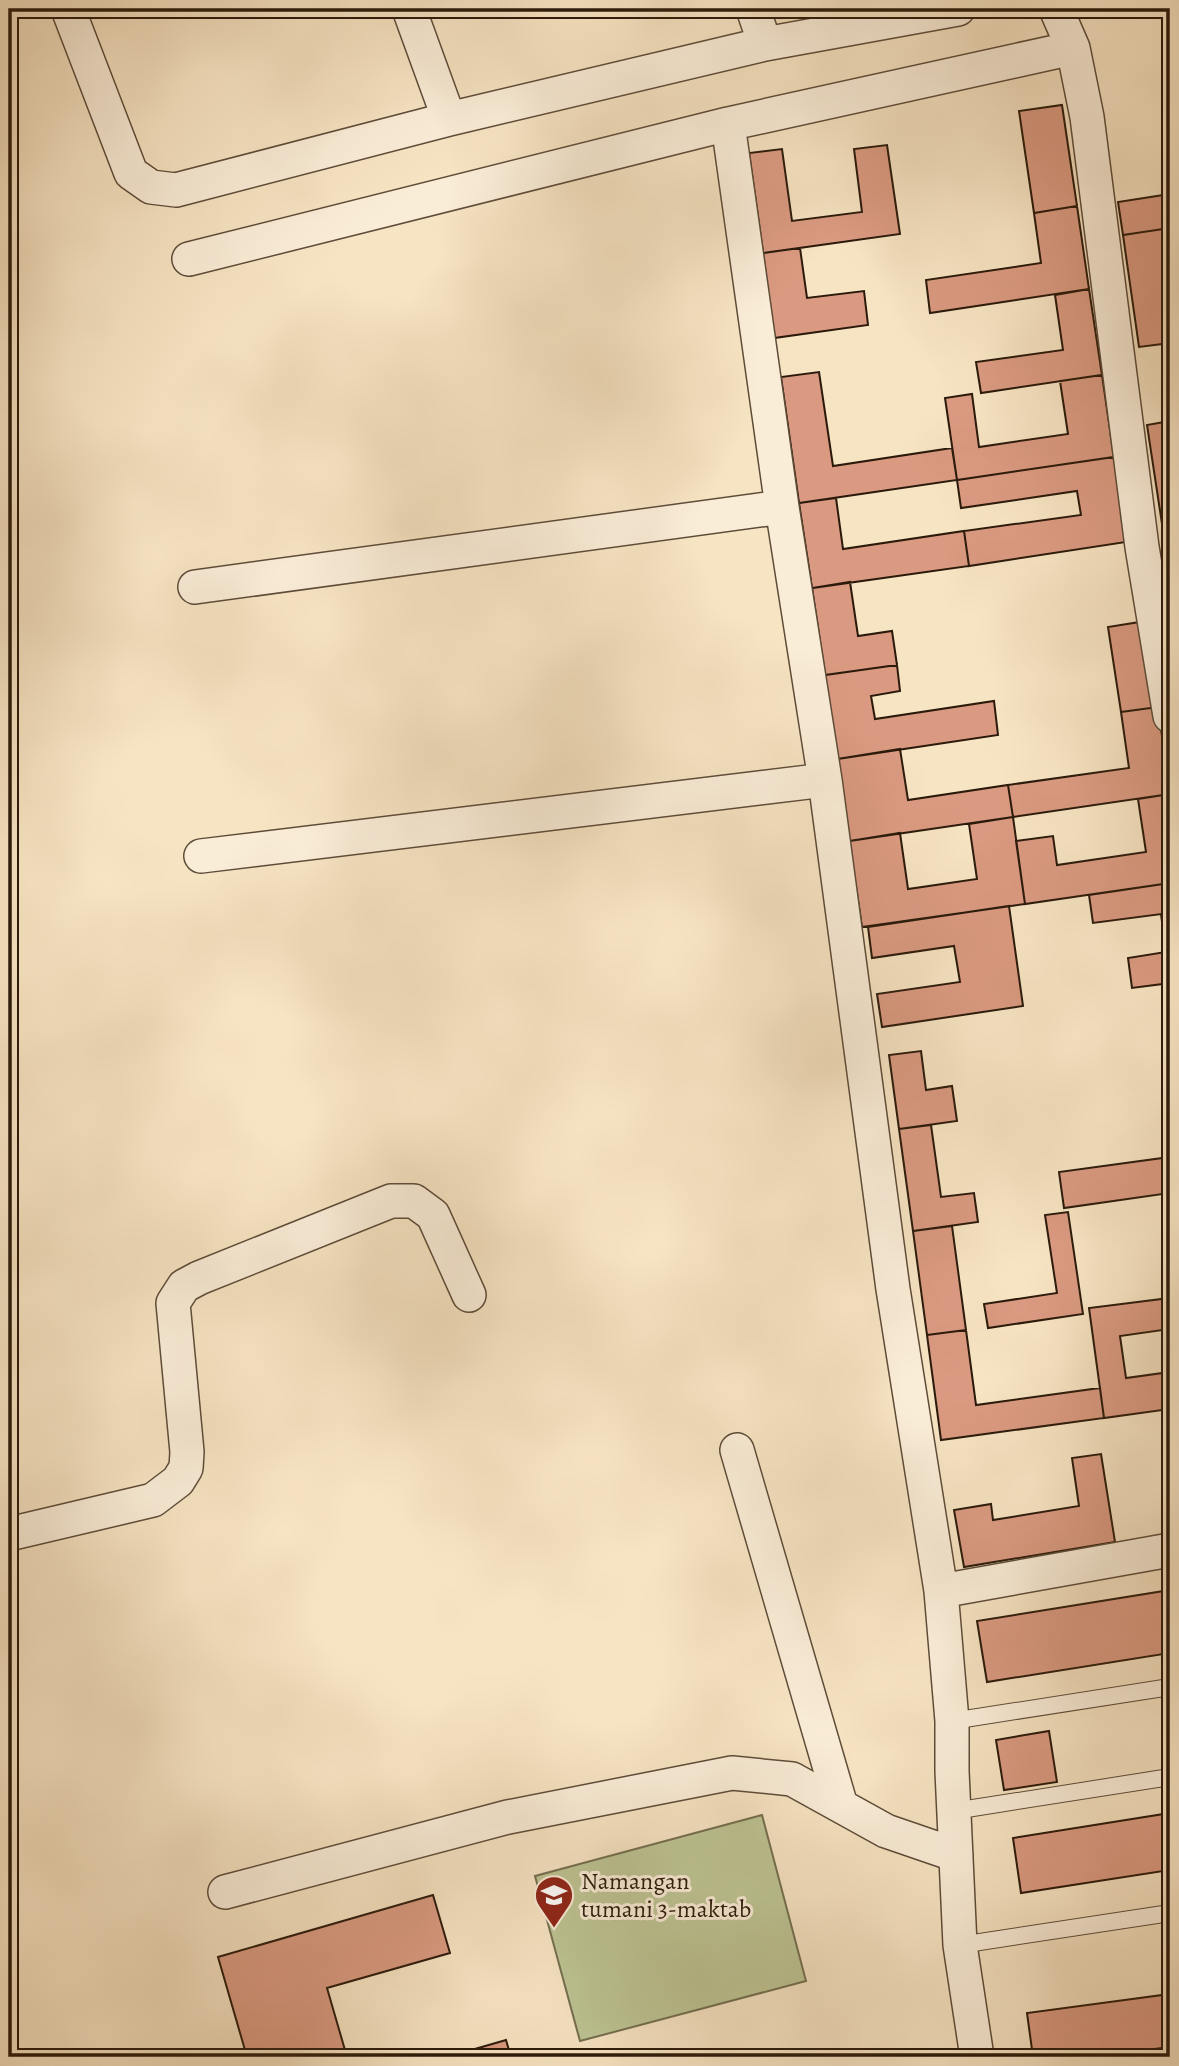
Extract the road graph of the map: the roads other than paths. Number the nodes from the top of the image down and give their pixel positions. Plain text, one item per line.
1 (68, 9) edge
2 (409, 9) edge
3 (753, 9) edge
4 (958, 9) edge
5 (1056, 9) edge
6 (765, 44) junction
7 (1073, 48) junction
8 (449, 120) junction
9 (727, 124) junction
10 (189, 259) dead end
11 (782, 507) junction
12 (195, 587) dead end
13 (1170, 716) edge
14 (825, 780) junction
15 (201, 856) dead end
16 (469, 1295) dead end
17 (737, 1450) dead end
18 (9, 1534) edge
19 (1170, 1550) edge
20 (942, 1591) junction
21 (1170, 1687) edge
22 (952, 1721) junction
23 (1170, 1777) edge
24 (841, 1806) junction
25 (954, 1811) junction
26 (956, 1855) junction
27 (225, 1892) dead end
28 (1170, 1913) edge
29 (960, 1945) junction
30 (976, 2057) edge

1 - 8 street
2 - 8 street
3 - 6 street
4 - 6 street
5 - 7 street
6 - 8 street
7 - 9 street
7 - 13 street
9 - 10 street
9 - 11 street
11 - 12 street
11 - 14 street
14 - 15 street
14 - 20 street
16 - 18 street
17 - 24 street
19 - 20 street
20 - 22 street
21 - 22 lane
22 - 25 street
23 - 25 lane
24 - 26 street
24 - 27 street
25 - 26 street
26 - 29 street
28 - 29 lane
29 - 30 street

